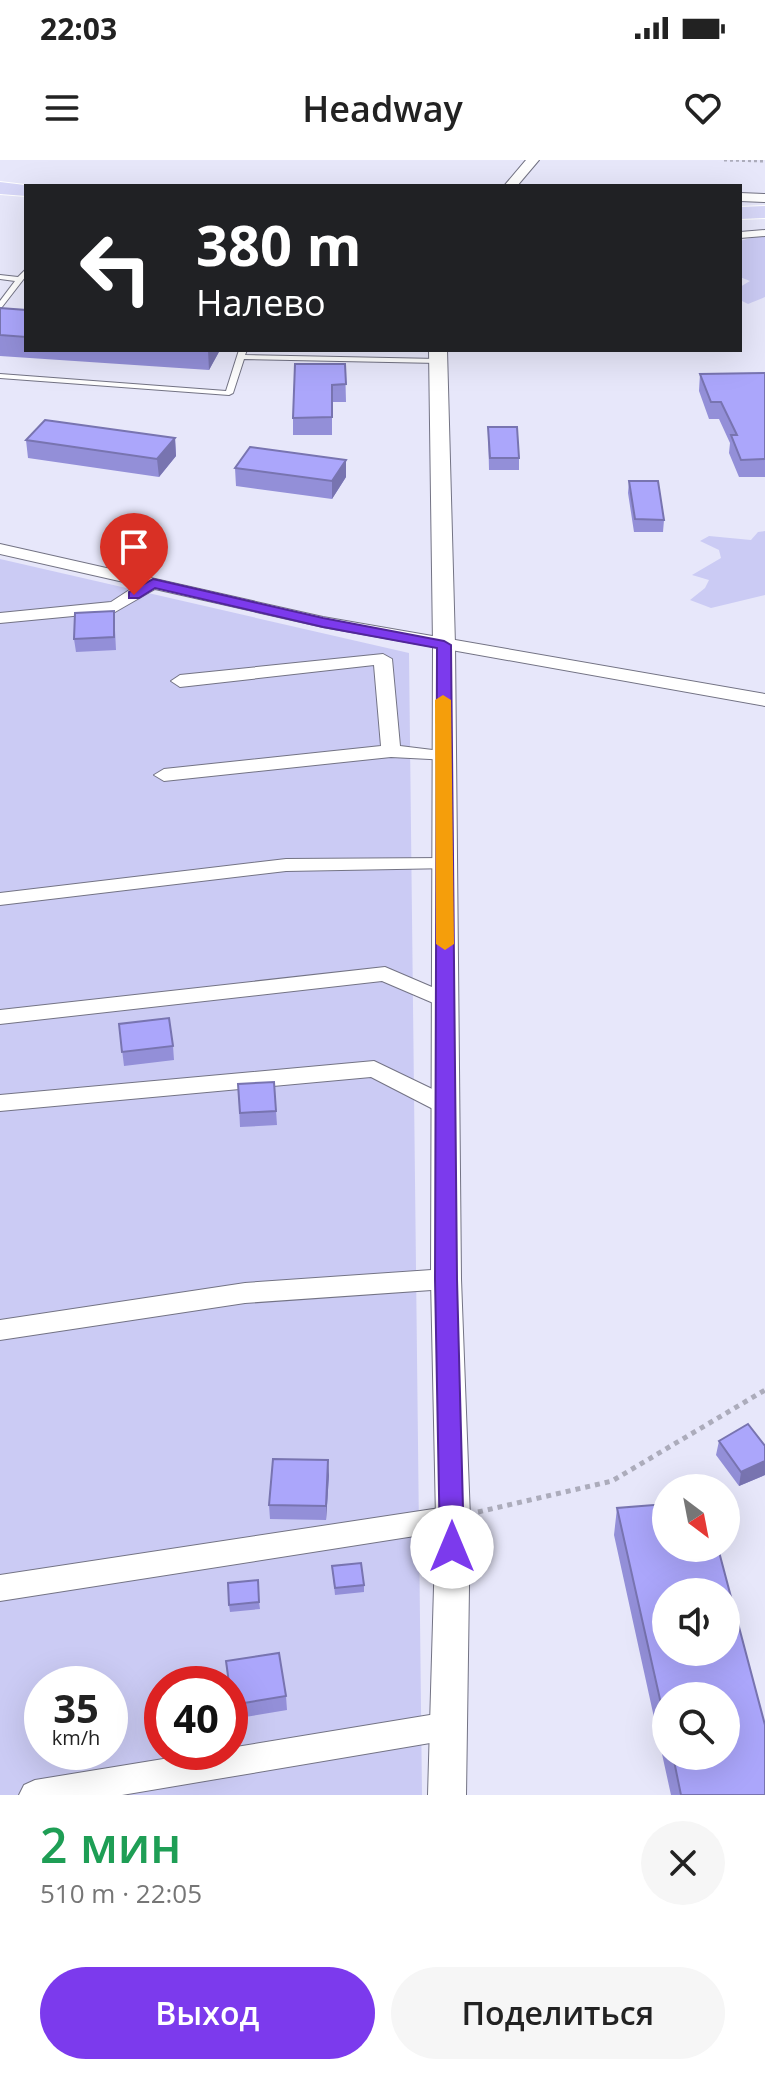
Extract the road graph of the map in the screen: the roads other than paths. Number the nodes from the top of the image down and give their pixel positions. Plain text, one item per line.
1 (533, 160) edge
2 (512, 184) edge
3 (527, 184) edge
4 (0, 188) edge
5 (24, 190) edge
6 (0, 198) edge
7 (24, 201) edge
8 (765, 233) edge
9 (742, 235) edge
10 (24, 274) edge
11 (0, 277) edge
12 (20, 279) junction
13 (0, 308) edge
14 (13, 310) edge
15 (242, 354) edge
16 (438, 355) edge
17 (0, 376) edge
18 (0, 549) edge
19 (153, 583) junction
20 (0, 618) edge
21 (444, 645) junction
22 (180, 681) dead end
23 (765, 700) edge
24 (391, 751) junction
25 (442, 756) junction
26 (164, 775) dead end
27 (445, 864) junction
28 (0, 899) edge
29 (445, 1001) junction
30 (0, 1017) edge
31 (0, 1103) edge
32 (445, 1105) junction
33 (446, 1279) junction
34 (0, 1330) edge
35 (453, 1518) junction
36 (0, 1588) edge
37 (448, 1726) junction
38 (35, 1795) edge
39 (447, 1795) edge

1 - 2 street
1 - 3 street
4 - 5 main road
6 - 7 main road
8 - 9 street
10 - 12 lane
11 - 12 lane
12 - 13 lane
13 - 14 lane
15 - 16 lane
15 - 17 lane
16 - 21 street
18 - 19 street
19 - 20 street
19 - 21 street
21 - 23 street
21 - 25 street
22 - 24 street
24 - 25 street
24 - 26 street
25 - 27 street
27 - 28 street
27 - 29 street
29 - 30 street
29 - 32 street
31 - 32 street
32 - 33 street
33 - 34 street
33 - 35 street
35 - 36 street
35 - 37 street
37 - 38 street
37 - 39 street

